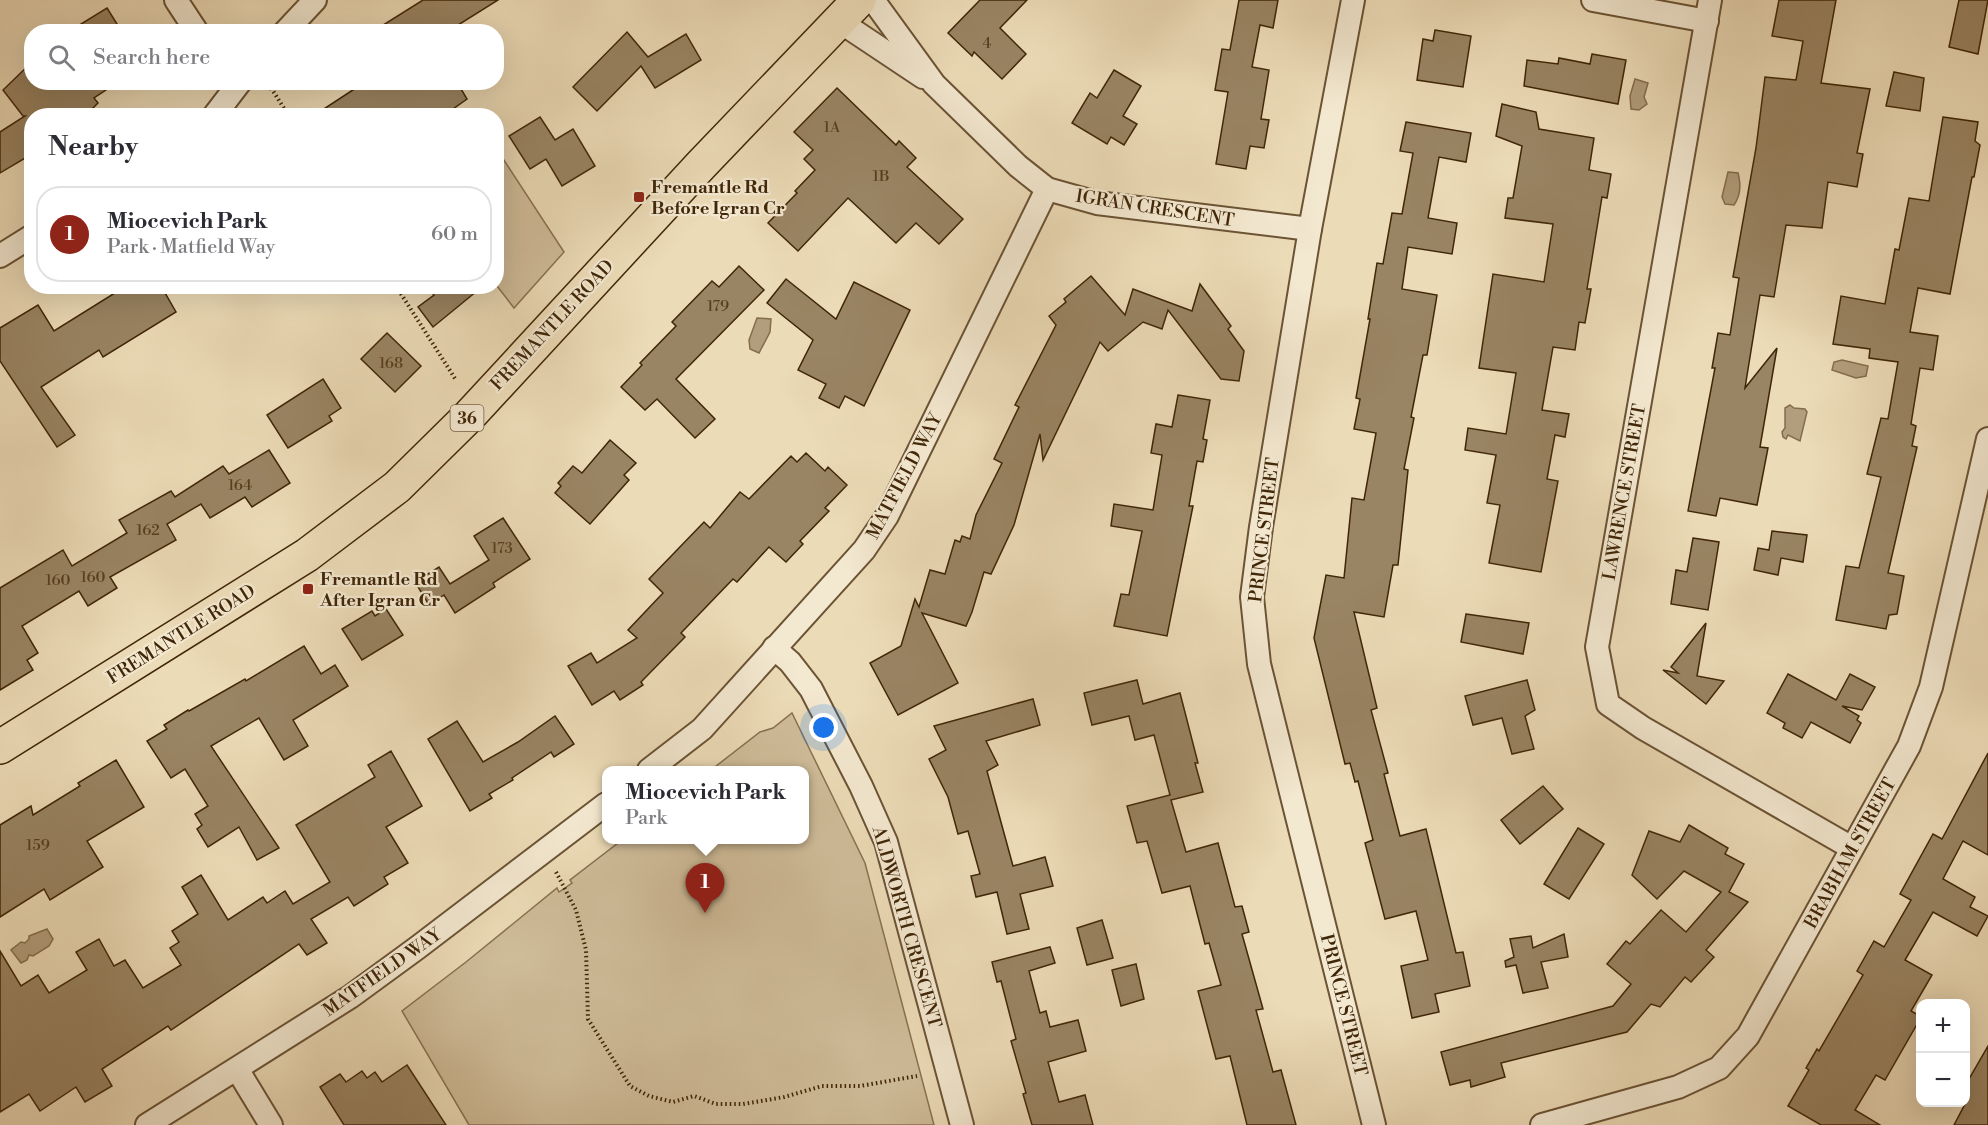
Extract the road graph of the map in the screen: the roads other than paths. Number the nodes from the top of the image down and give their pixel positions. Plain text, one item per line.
1 (176, 0) edge
2 (315, 0) edge
3 (873, 0) edge
4 (1353, 0) edge
5 (1593, 0) edge
6 (849, 10) edge
7 (1708, 11) edge
8 (192, 24) edge
9 (292, 24) edge
10 (934, 84) junction
11 (234, 90) edge
12 (220, 108) edge
13 (1047, 189) junction
14 (1310, 229) junction
15 (24, 241) edge
16 (0, 256) edge
17 (1988, 439) edge
18 (1983, 485) edge
19 (774, 648) junction
20 (0, 747) edge
21 (655, 766) edge
22 (602, 807) edge
23 (1852, 848) junction
24 (237, 1069) junction
25 (147, 1125) edge
26 (271, 1125) edge
27 (962, 1125) edge
28 (1374, 1125) edge
29 (1542, 1125) edge

1 - 8 street
2 - 9 street
3 - 10 street, IGRAN CRESCENT
4 - 14 street, PRINCE STREET
5 - 7 street
6 - 10 street, IGRAN CRESCENT
6 - 20 main road, FREMANTLE ROAD / 36
7 - 23 street, LAWRENCE STREET
10 - 13 street, IGRAN CRESCENT
11 - 12 street
13 - 14 street, IGRAN CRESCENT
13 - 19 street, MATFIELD WAY
14 - 28 street, PRINCE STREET
15 - 16 street
17 - 18 street, BRABHAM STREET
18 - 23 street, BRABHAM STREET
19 - 21 street, MATFIELD WAY
19 - 27 street, ALDWORTH CRESCENT
22 - 24 street, MATFIELD WAY
23 - 29 street, BRABHAM STREET
24 - 25 street, MATFIELD WAY
24 - 26 street

